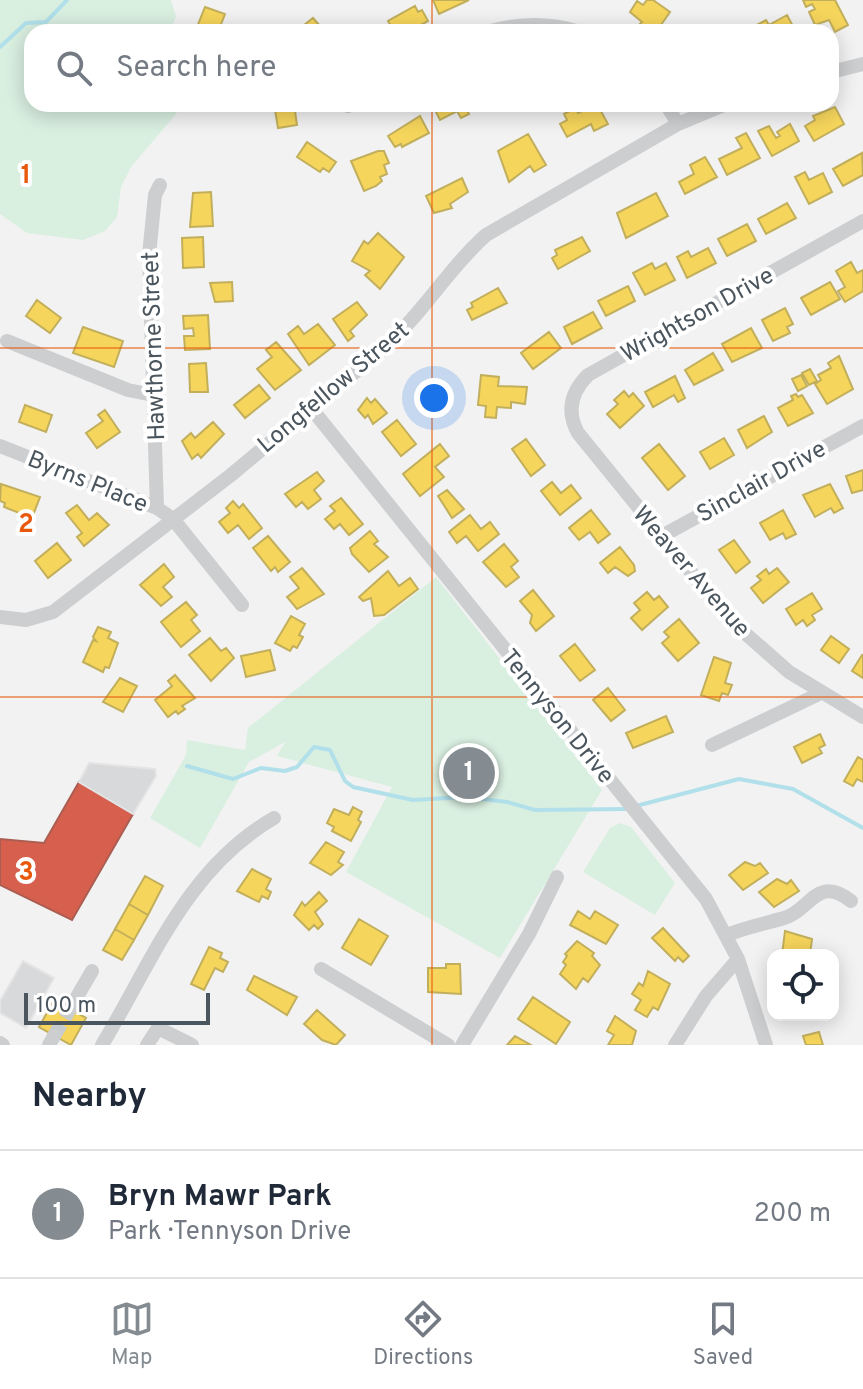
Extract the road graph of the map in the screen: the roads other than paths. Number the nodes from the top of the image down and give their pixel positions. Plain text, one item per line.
1 (863, 64) edge
2 (839, 70) edge
3 (671, 112) edge
4 (707, 112) edge
5 (678, 124) junction
6 (160, 185) dead end
7 (863, 221) edge
8 (7, 341) dead end
9 (153, 395) junction
10 (311, 408) junction
11 (863, 426) edge
12 (578, 433) joint
13 (0, 446) edge
14 (157, 508) junction
15 (173, 519) junction
16 (660, 537) junction
17 (242, 605) dead end
18 (0, 617) edge
19 (821, 693) junction
20 (863, 717) edge
21 (712, 745) dead end
22 (274, 818) dead end
23 (557, 877) dead end
24 (851, 901) dead end
25 (727, 935) junction
26 (738, 959) junction
27 (321, 969) dead end
28 (92, 971) dead end
29 (70, 1009) tunnel mouth
30 (102, 1045) edge
31 (147, 1045) edge
32 (192, 1045) edge
33 (448, 1045) edge
34 (462, 1045) edge
35 (675, 1045) edge
36 (766, 1045) edge

1 - 2 street
3 - 5 street
4 - 5 street, Longfellow Street
5 - 10 street, Longfellow Street
6 - 9 street, Hawthorne Street
7 - 12 street, Wrightson Drive
8 - 9 street
9 - 14 street, Hawthorne Street
10 - 15 street, Longfellow Street
10 - 25 street, Tennyson Drive
11 - 16 street, Sinclair Drive
12 - 16 street, Weaver Avenue
13 - 14 street, Byrns Place
14 - 15 street, Byrns Place
15 - 17 street, Byrns Place
15 - 18 street, Longfellow Street
16 - 19 street, Weaver Avenue
19 - 20 street, Weaver Avenue
19 - 21 street
22 - 30 street
23 - 34 street
24 - 25 street
25 - 26 street, Tennyson Drive
26 - 35 street
26 - 36 street, Tennyson Drive
27 - 33 street
28 - 29 street
31 - 32 street

